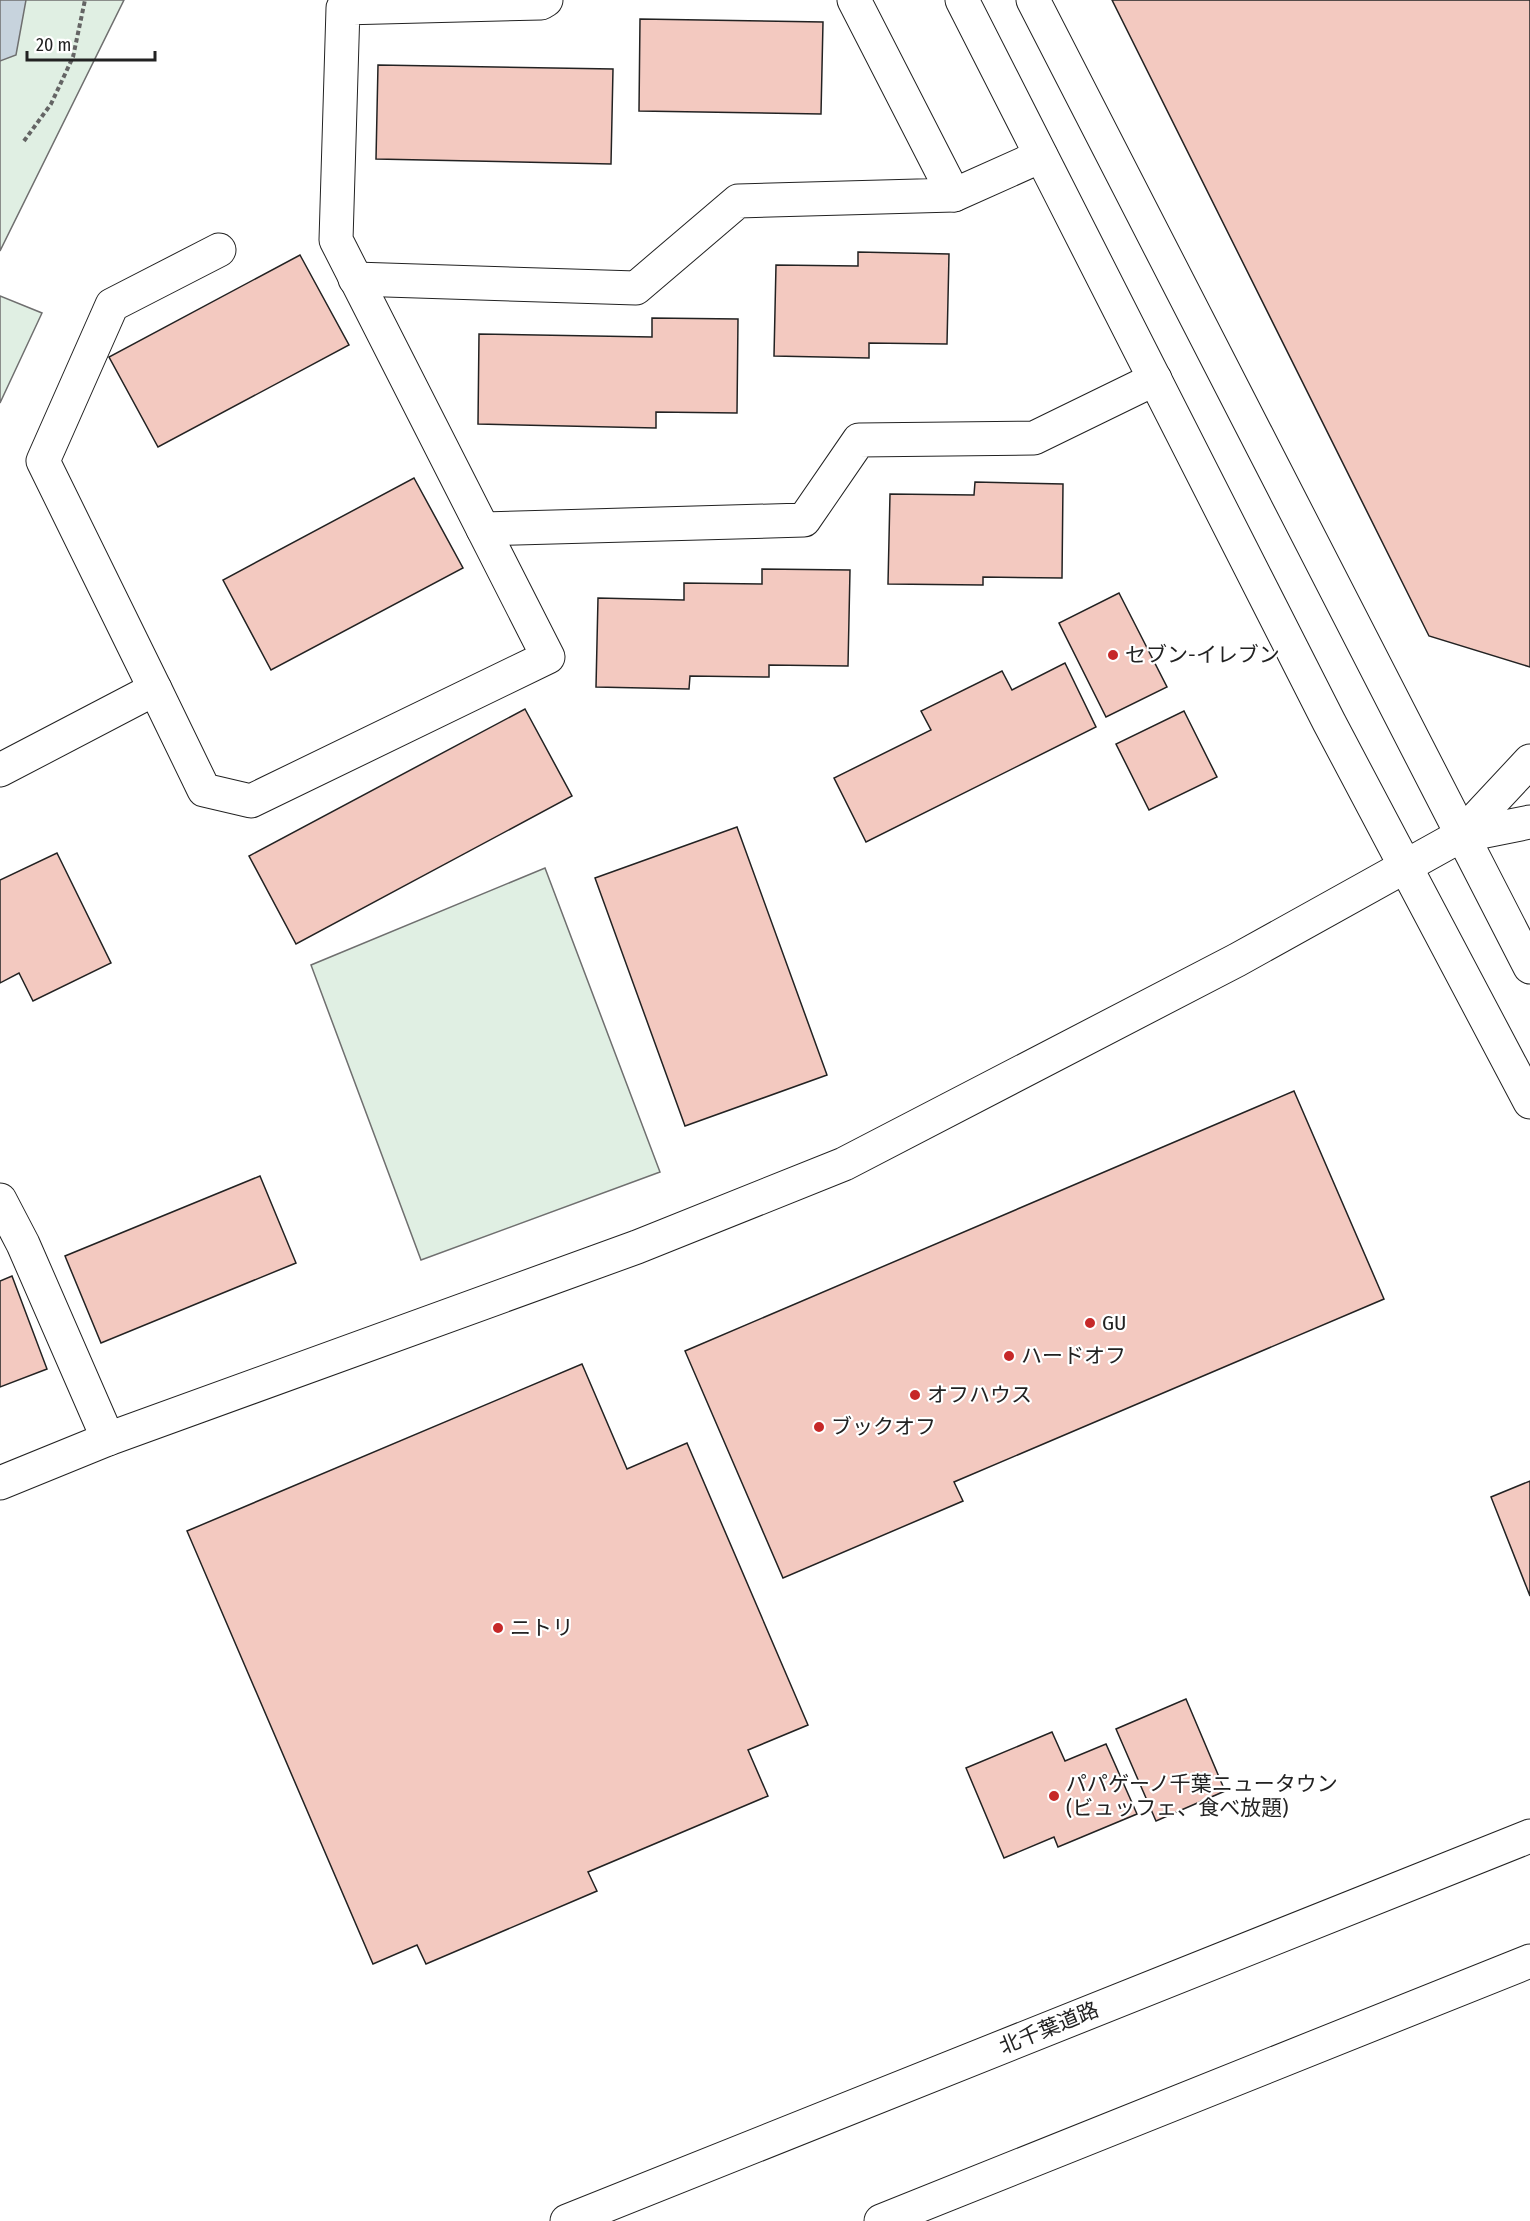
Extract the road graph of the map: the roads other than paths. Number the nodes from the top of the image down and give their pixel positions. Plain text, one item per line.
1 (546, 0) edge
2 (854, 0) edge
3 (962, 0) edge
4 (1033, 0) edge
5 (1041, 156) junction
6 (954, 195) junction
7 (219, 250) dead end
8 (355, 279) junction
9 (1155, 379) junction
10 (483, 529) junction
11 (155, 689) junction
12 (1530, 761) edge
13 (0, 770) edge
14 (1530, 822) edge
15 (1460, 836) junction
16 (1405, 867) junction
17 (1530, 967) edge
18 (1530, 1102) edge
19 (0, 1200) edge
20 (108, 1439) junction
21 (0, 1483) edge
22 (1530, 1836) edge
23 (1530, 1961) edge
24 (567, 2221) edge
25 (881, 2221) edge

1 - 8 main road
2 - 6 main road
3 - 5 main road
4 - 15 main road
5 - 6 main road
5 - 9 main road
6 - 8 main road
7 - 11 main road
8 - 10 main road
9 - 10 main road
9 - 16 main road
10 - 11 main road
11 - 13 main road
12 - 15 main road
14 - 15 main road
15 - 16 main road
15 - 17 main road
16 - 18 main road
16 - 20 main road
19 - 20 main road
20 - 21 main road
22 - 24 main road, 北千葉道路
23 - 25 main road

